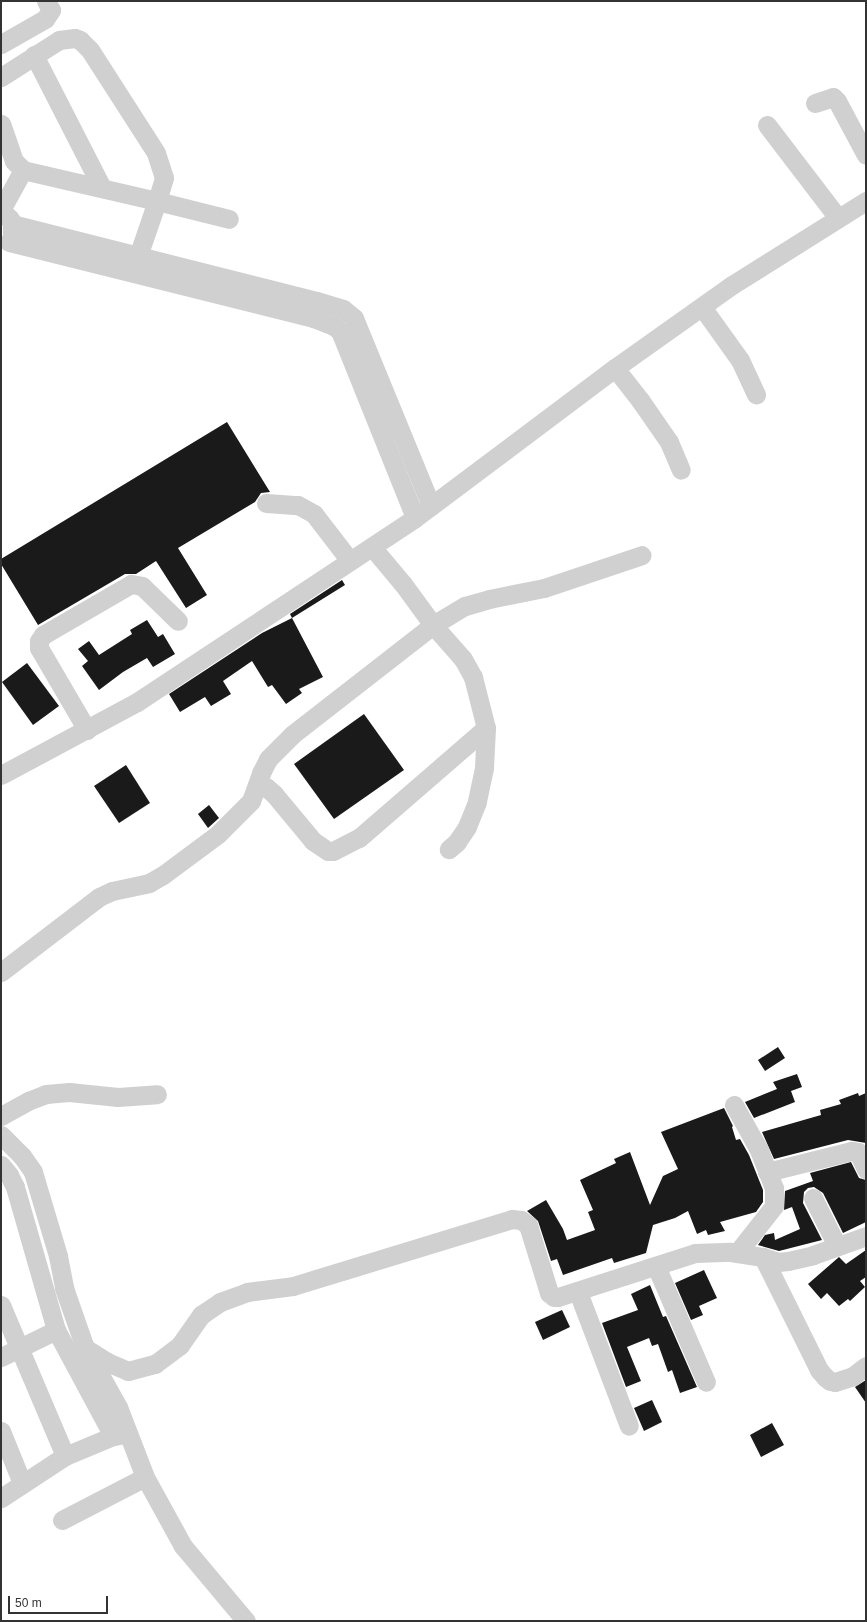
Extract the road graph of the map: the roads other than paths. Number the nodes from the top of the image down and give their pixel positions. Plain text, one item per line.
1 (46, 1) edge
2 (1, 44) edge
3 (34, 56) junction
4 (1, 77) edge
5 (815, 103) dead end
6 (1, 124) edge
7 (768, 125) dead end
8 (866, 155) edge
9 (23, 170) junction
10 (102, 188) junction
11 (157, 201) junction
12 (866, 201) edge
13 (838, 218) junction
14 (229, 219) dead end
15 (5, 227) edge
16 (135, 264) junction
17 (702, 307) junction
18 (615, 368) junction
19 (756, 394) dead end
20 (401, 457) junction
21 (681, 470) dead end
22 (266, 503) dead end
23 (431, 506) junction
24 (415, 518) junction
25 (372, 546) junction
26 (642, 556) dead end
27 (350, 561) junction
28 (178, 621) dead end
29 (433, 625) junction
30 (486, 728) junction
31 (87, 730) junction
32 (3, 769) edge
33 (258, 785) junction
34 (449, 849) dead end
35 (1, 972) edge
36 (157, 1094) dead end
37 (734, 1105) dead end
38 (1, 1116) edge
39 (1, 1135) edge
40 (1, 1165) edge
41 (866, 1169) edge
42 (768, 1172) junction
43 (813, 1198) dead end
44 (866, 1236) edge
45 (837, 1246) junction
46 (737, 1253) junction
47 (763, 1256) junction
48 (656, 1266) junction
49 (578, 1292) junction
50 (1, 1305) edge
51 (56, 1330) junction
52 (19, 1348) junction
53 (85, 1348) junction
54 (1, 1357) edge
55 (866, 1366) edge
56 (706, 1382) dead end
57 (630, 1426) dead end
58 (1, 1431) edge
59 (121, 1434) junction
60 (65, 1456) junction
61 (145, 1477) junction
62 (22, 1483) junction
63 (1, 1498) edge
64 (62, 1520) dead end
65 (246, 1621) edge

1 - 2 street
3 - 4 street
3 - 10 street
3 - 11 street
5 - 8 street
6 - 9 street
7 - 13 street
9 - 10 street
9 - 15 street
10 - 11 street
11 - 14 street
11 - 16 street
12 - 13 street
13 - 17 street
15 - 16 street
16 - 20 street
17 - 18 street
17 - 19 street
18 - 21 street
18 - 23 street
20 - 23 street
20 - 24 street
22 - 27 street
23 - 24 street
24 - 25 street
25 - 27 street
25 - 29 street
26 - 29 street
27 - 31 street
28 - 31 street
29 - 30 street
29 - 33 street
30 - 33 street
30 - 34 street
31 - 32 street
33 - 35 street
36 - 38 street
37 - 42 street
39 - 53 street
40 - 51 street
41 - 42 street
42 - 46 street
43 - 45 street
44 - 45 street
45 - 47 street
46 - 47 street
46 - 48 street
47 - 55 street
48 - 49 street
48 - 56 street
49 - 53 street
49 - 57 street
50 - 52 street
51 - 52 street
51 - 59 street
52 - 54 street
52 - 60 street
53 - 59 street
58 - 62 street
59 - 60 street
59 - 61 street
60 - 62 street
61 - 64 street
61 - 65 street
62 - 63 street

